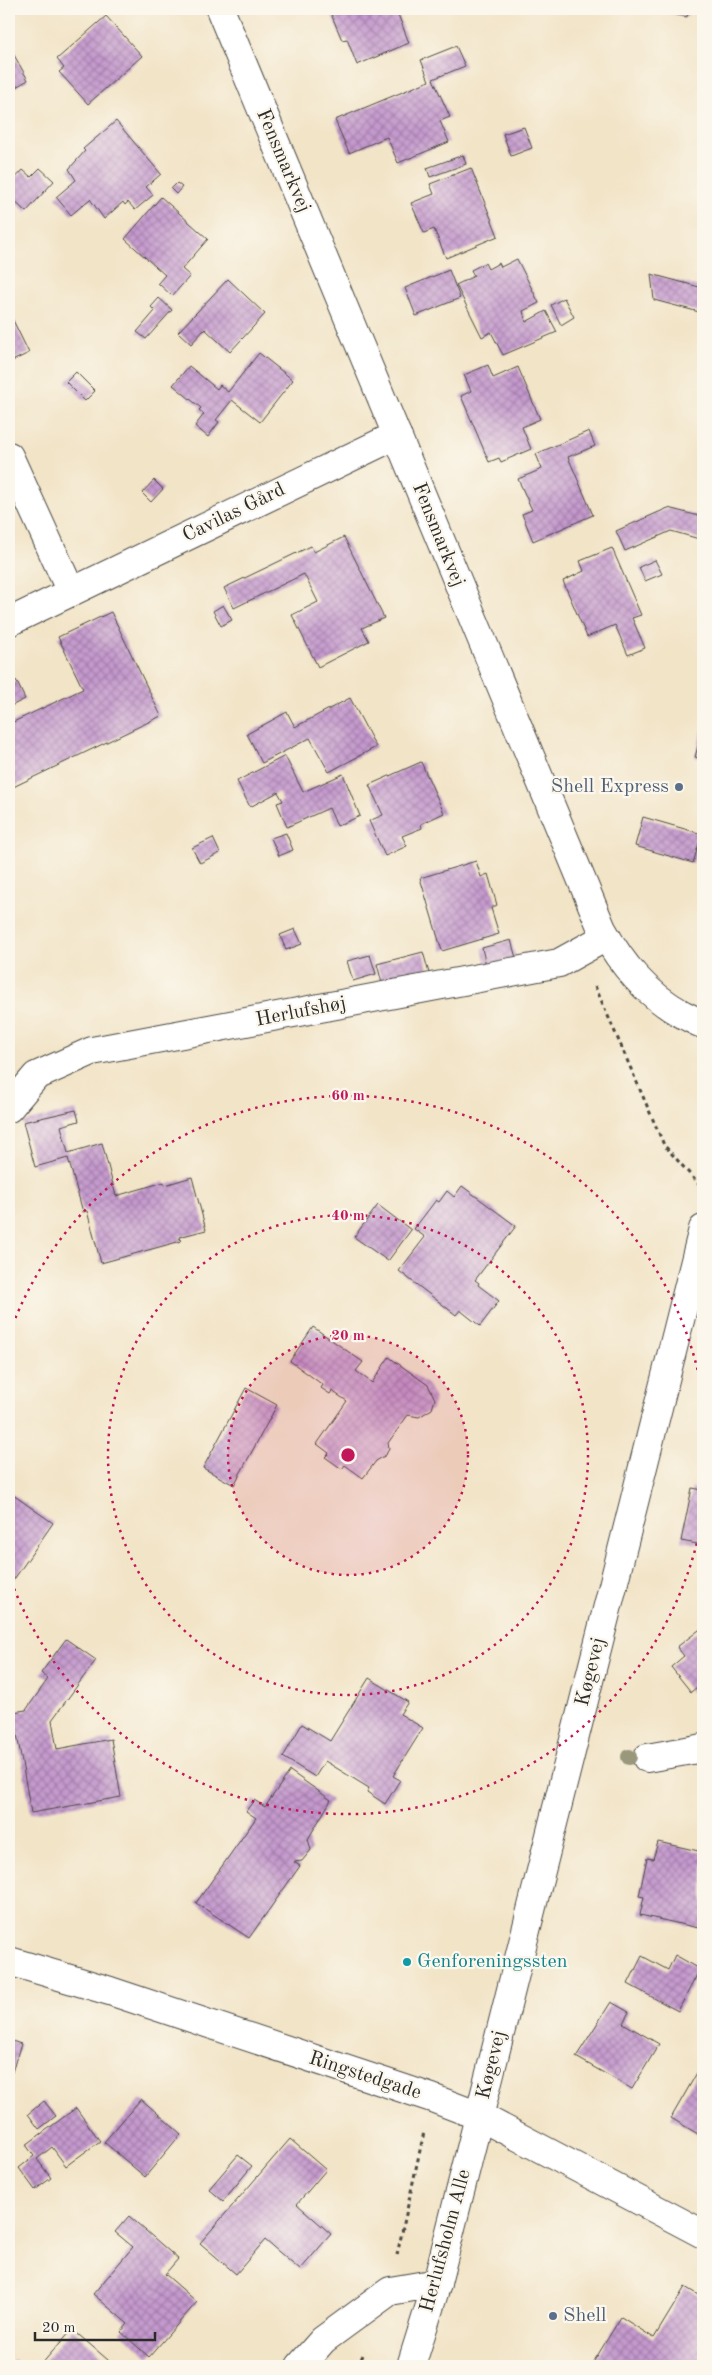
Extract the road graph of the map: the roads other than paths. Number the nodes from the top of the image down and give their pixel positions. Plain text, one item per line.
1 (220, 9) edge
2 (397, 435) junction
3 (9, 456) edge
4 (71, 592) junction
5 (9, 622) edge
6 (606, 937) junction
7 (703, 1024) edge
8 (9, 1108) edge
9 (703, 1229) edge
10 (703, 1748) edge
11 (647, 1758) dead end
12 (9, 1961) edge
13 (479, 2116) junction
14 (703, 2234) edge
15 (437, 2283) junction
16 (300, 2366) edge
17 (411, 2366) edge

1 - 2 street, Fensmarkvej
2 - 4 street, Cavilas Gård
2 - 6 street, Fensmarkvej
3 - 4 street
4 - 5 street, Cavilas Gård
6 - 7 street, Fensmarkvej
6 - 8 street, Herlufshøj
9 - 13 street, Køgevej
10 - 11 street
12 - 13 street, Ringstedgade
13 - 14 street, Ringstedgade
13 - 15 street, Herlufsholm Alle
15 - 16 street
15 - 17 street, Herlufsholm Alle

